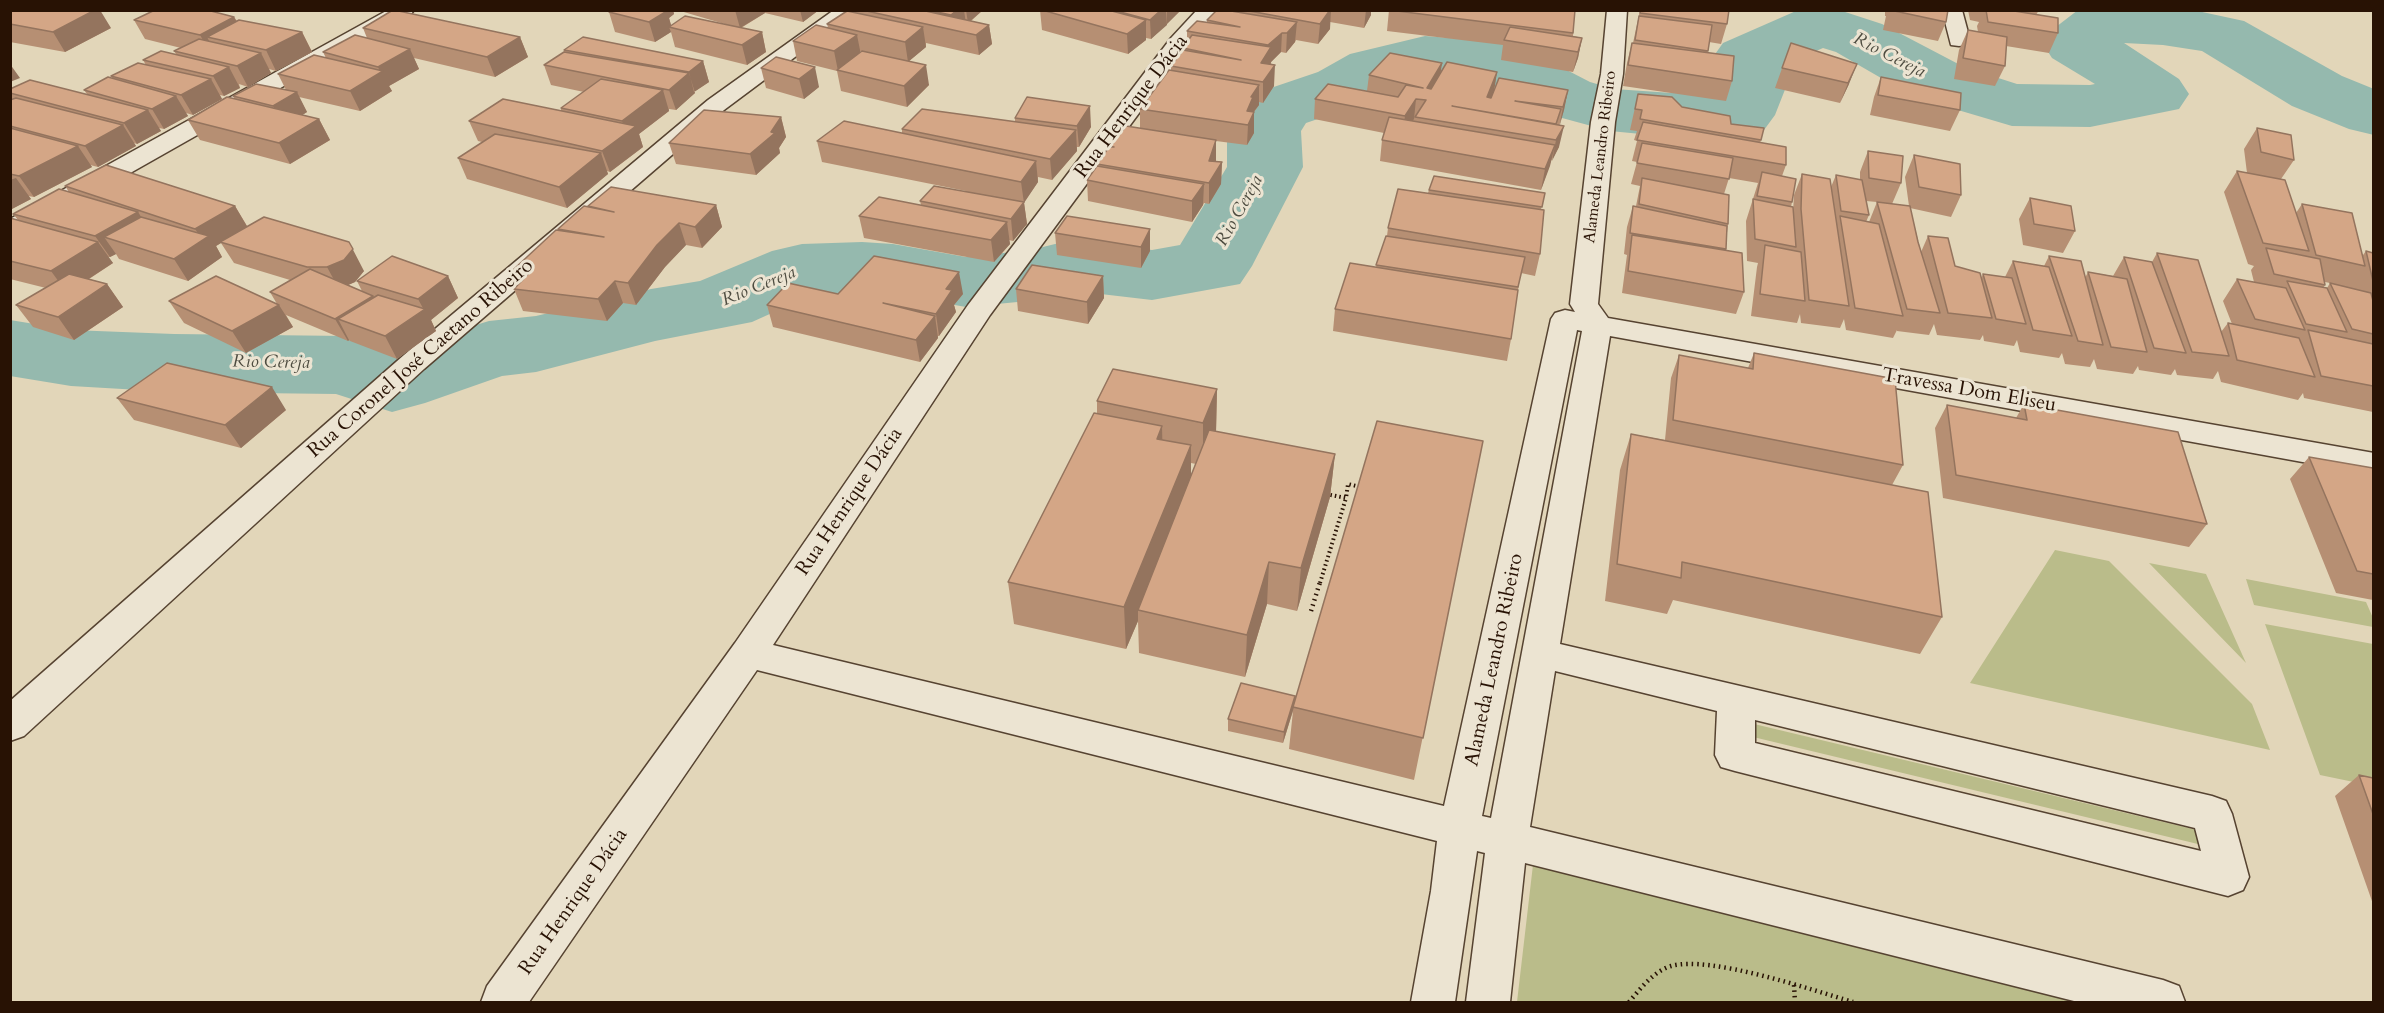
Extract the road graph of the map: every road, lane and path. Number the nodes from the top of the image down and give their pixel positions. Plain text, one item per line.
1 (404, 10) edge
2 (848, 10) edge
3 (1209, 10) edge
4 (1617, 10) edge
5 (1952, 10) edge
6 (1959, 40) dead end
7 (10, 230) edge
8 (1582, 316) junction
9 (2373, 464) edge
10 (1365, 488) edge
11 (1322, 493) edge
12 (1346, 498) junction
13 (1311, 611) dead end
14 (748, 653) junction
15 (1539, 653) junction
16 (1736, 700) junction
17 (10, 726) edge
18 (1459, 830) junction
19 (1507, 841) junction
20 (1794, 985) junction
21 (503, 1002) edge
22 (1433, 1002) edge
23 (1488, 1002) edge
24 (1629, 1002) edge
25 (1795, 1002) edge
26 (1853, 1002) edge
27 (2163, 1002) edge

1 - 7 street
2 - 17 street, Rua Coronel José Caetano Ribeiro
3 - 14 street, Rua Henrique Dácia
4 - 8 street, Alameda Leandro Ribeiro
5 - 6 street
8 - 9 street, Travessa Dom Eliseu
8 - 15 street, Alameda Leandro Ribeiro
8 - 18 street, Alameda Leandro Ribeiro
10 - 12 path
11 - 12 path
12 - 13 path
14 - 18 street
14 - 21 street, Rua Henrique Dácia
15 - 16 street
15 - 19 street, Alameda Leandro Ribeiro
16 - 16 street
18 - 19 street
18 - 22 street, Alameda Leandro Ribeiro
19 - 23 street, Alameda Leandro Ribeiro
19 - 27 street
20 - 24 path
20 - 25 path
20 - 26 path

